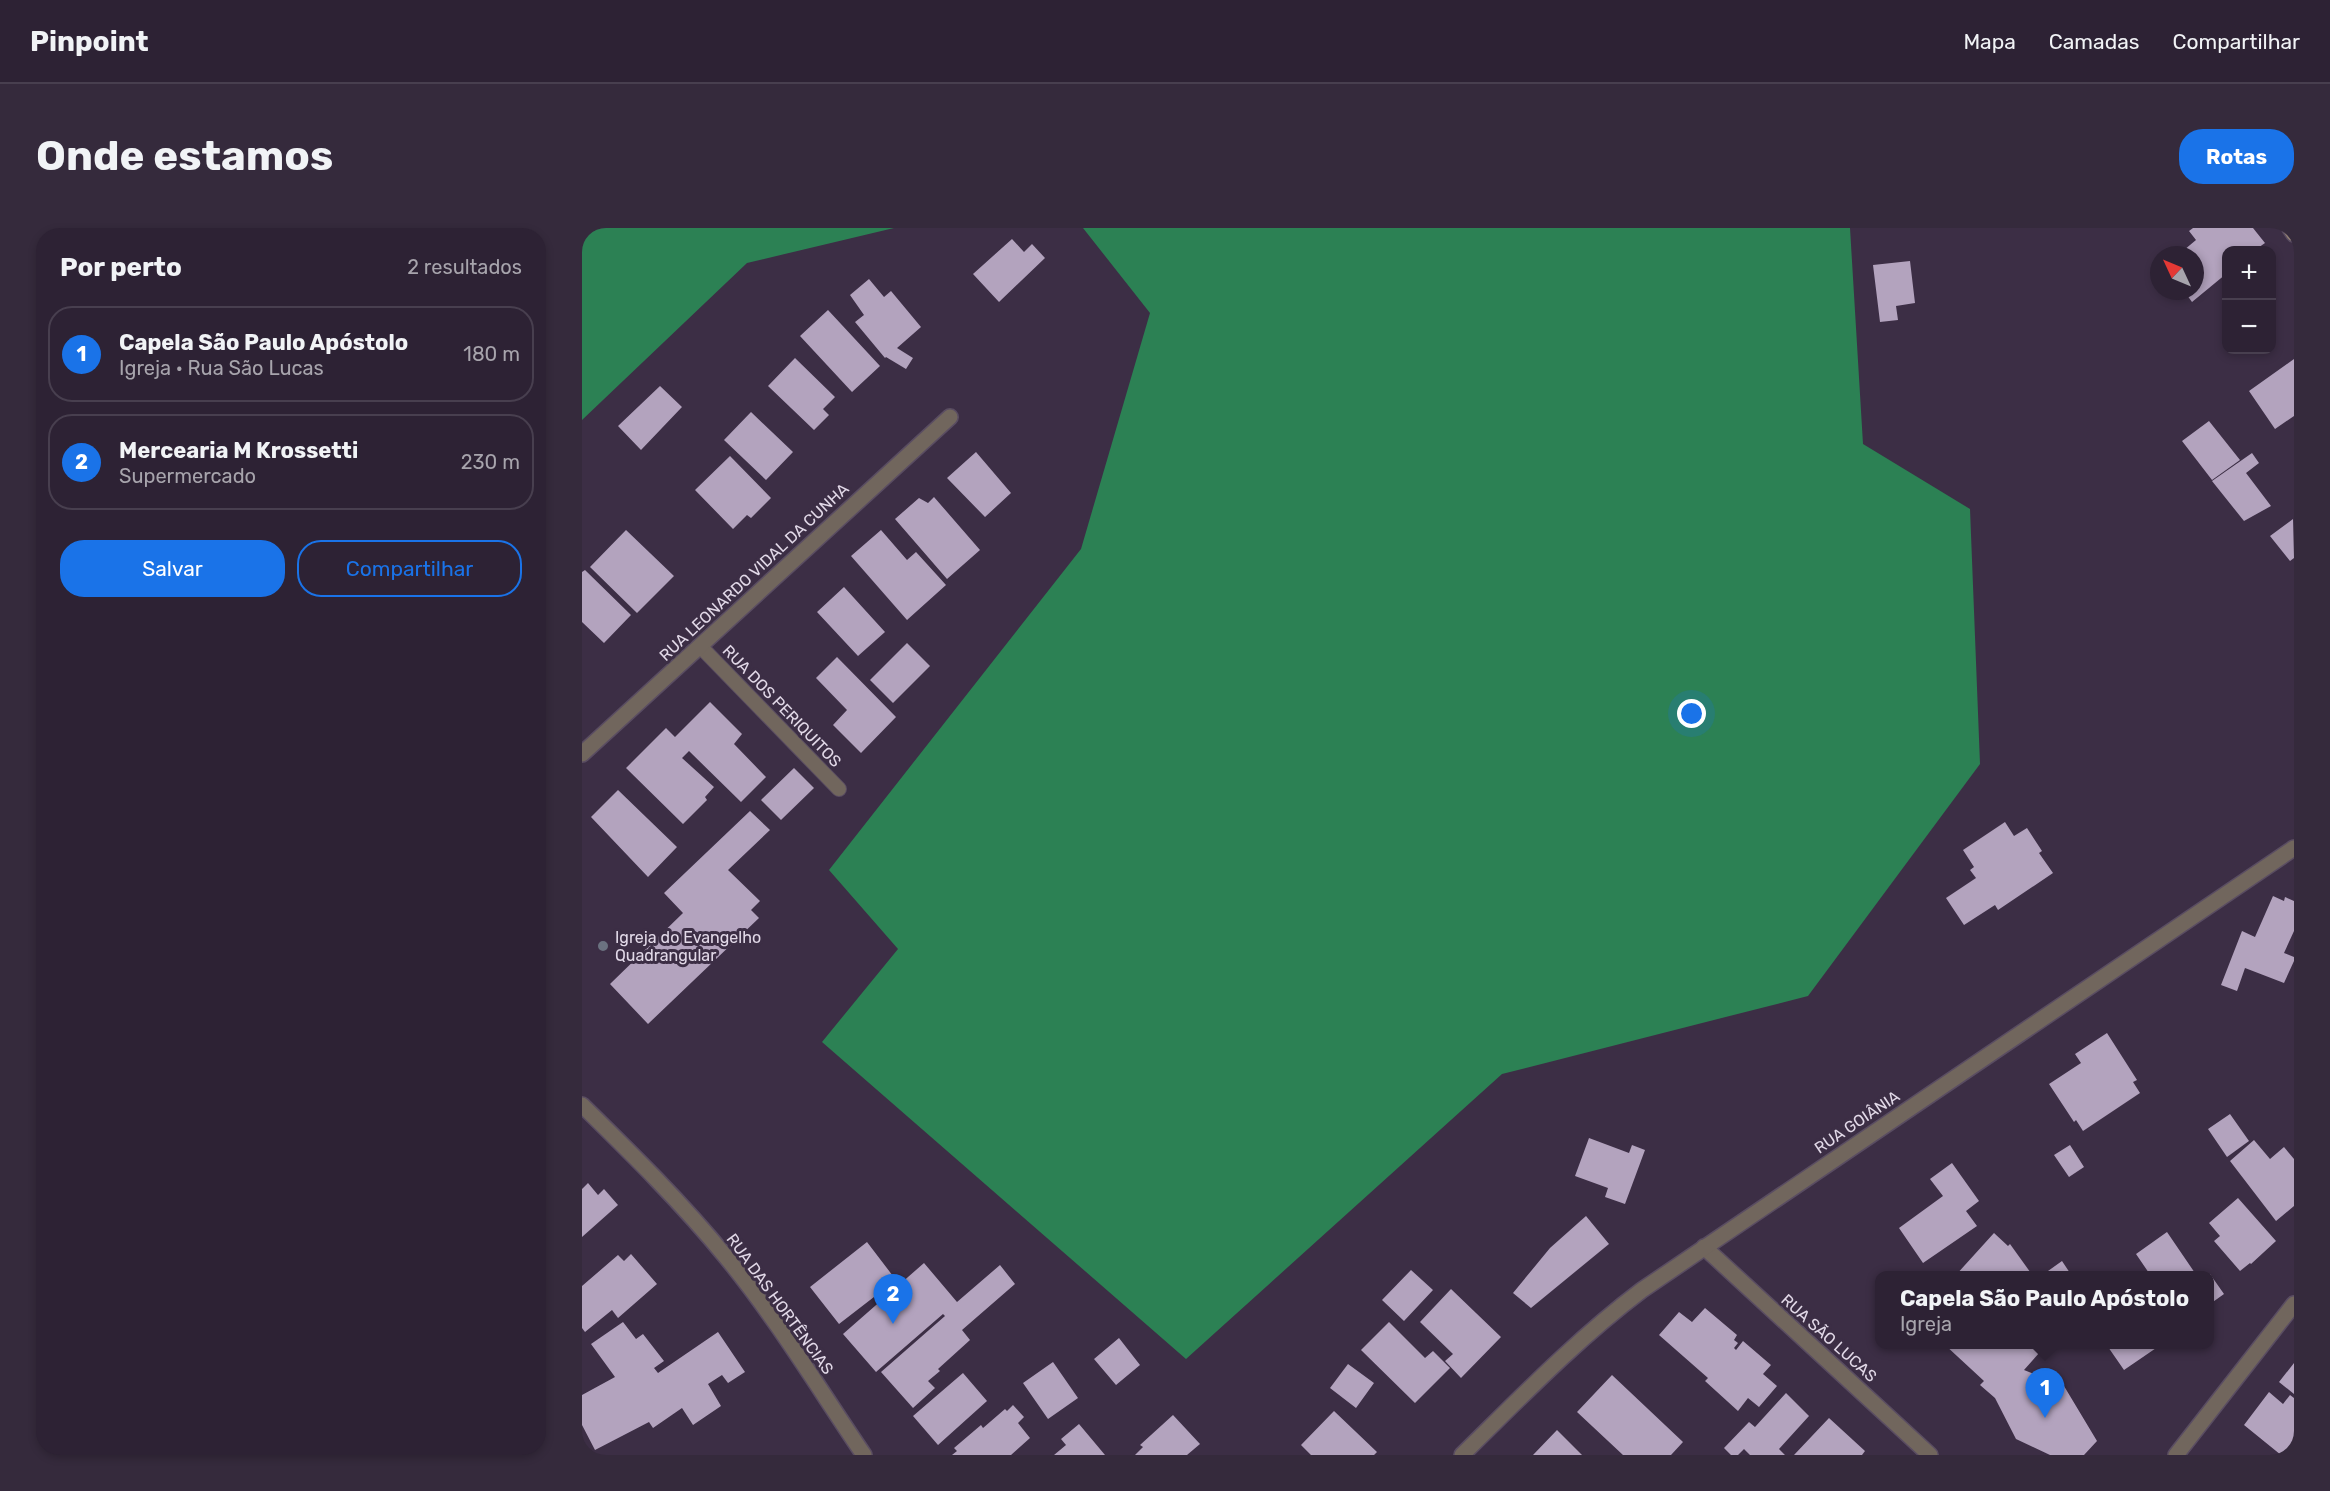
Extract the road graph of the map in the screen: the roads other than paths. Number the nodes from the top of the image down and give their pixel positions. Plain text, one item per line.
1 (2290, 228) edge
2 (2294, 234) edge
3 (950, 417) dead end
4 (700, 646) junction
5 (582, 754) edge
6 (839, 789) dead end
7 (2294, 848) edge
8 (582, 1105) edge
9 (1704, 1247) junction
10 (2294, 1304) edge
11 (864, 1455) edge
12 (1462, 1455) edge
13 (1930, 1455) edge
14 (2176, 1455) edge

1 - 2 main road
3 - 4 street, RUA LEONARDO VIDAL DA CUNHA
4 - 5 street, RUA LEONARDO VIDAL DA CUNHA
4 - 6 lane, RUA DOS PERIQUITOS
7 - 9 street, RUA GOIÂNIA
8 - 11 street, RUA DAS HORTÊNCIAS
9 - 12 street, RUA GOIÂNIA
9 - 13 street, RUA SÃO LUCAS
10 - 14 street

